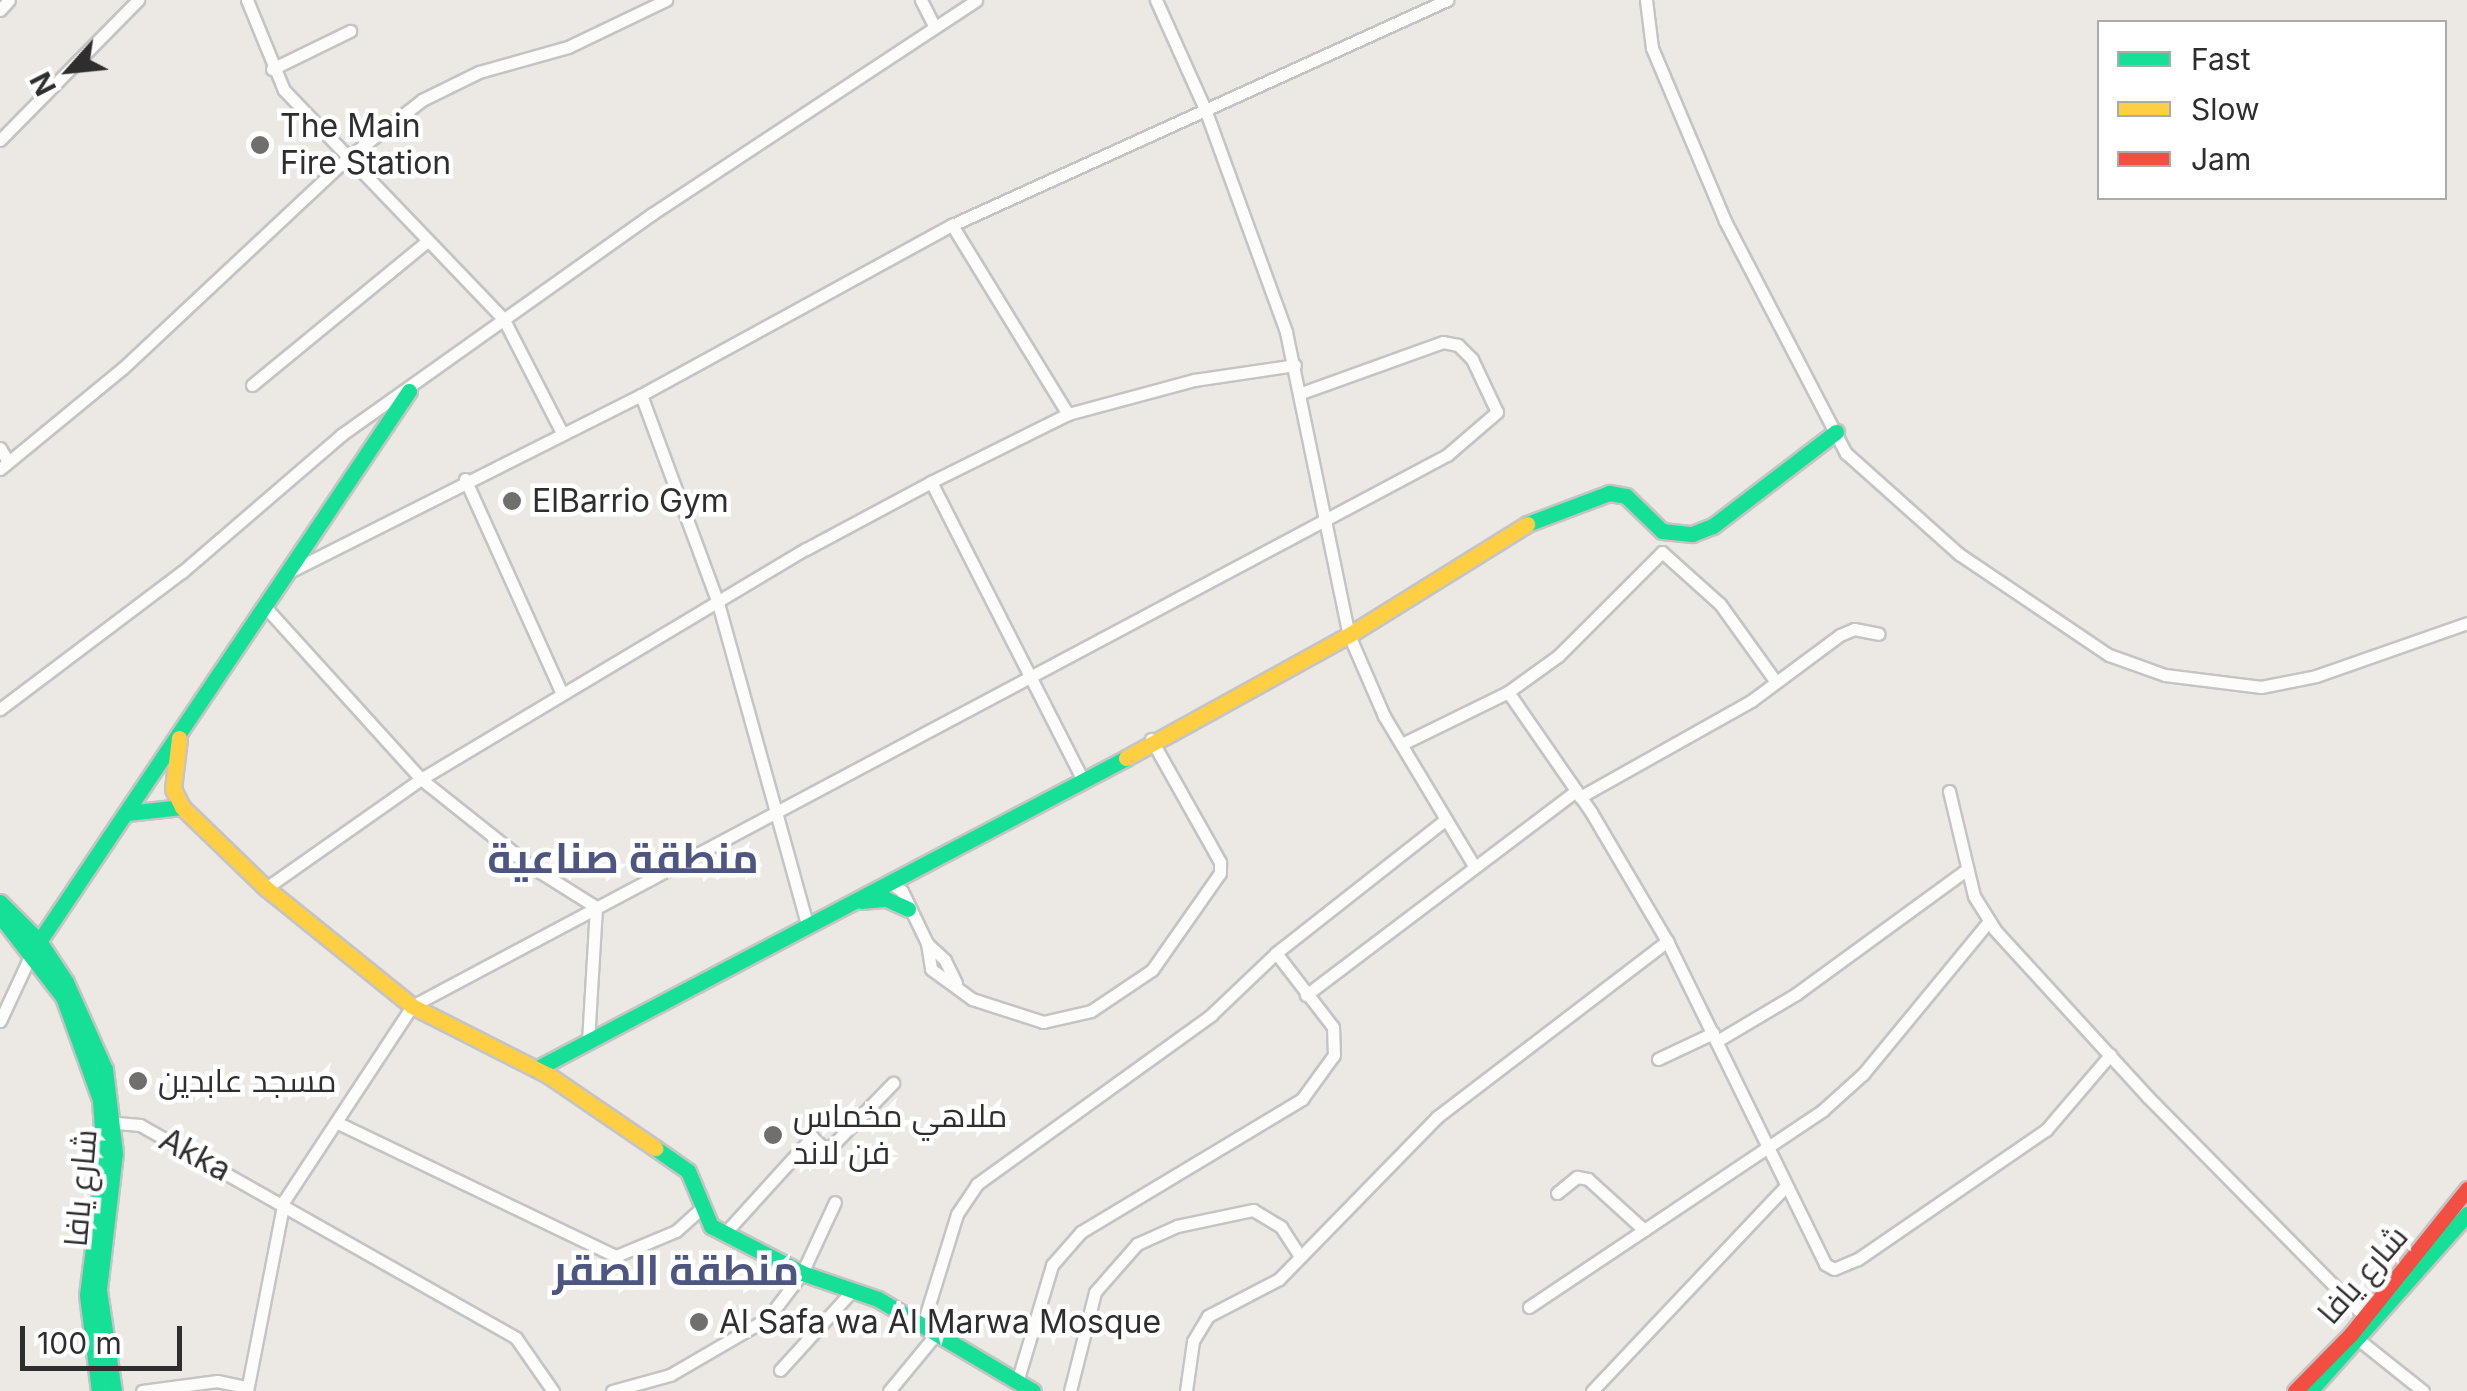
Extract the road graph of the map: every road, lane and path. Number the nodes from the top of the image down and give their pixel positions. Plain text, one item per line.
1 (9, 0) edge
2 (138, 0) edge
3 (247, 0) edge
4 (666, 0) edge
5 (921, 0) edge
6 (976, 0) edge
7 (1156, 0) edge
8 (1447, 0) edge
9 (1646, 0) edge
10 (0, 10) edge
11 (936, 26) junction
12 (350, 31) dead end
13 (272, 68) junction
14 (1206, 108) junction
15 (0, 140) edge
16 (346, 160) junction
17 (952, 225) junction
18 (427, 241) junction
19 (503, 318) junction
20 (1295, 365) junction
21 (252, 386) dead end
22 (408, 392) junction
23 (1300, 393) junction
24 (641, 395) junction
25 (1068, 414) junction
26 (1836, 432) junction
27 (562, 433) junction
28 (0, 448) edge
29 (4, 466) edge
30 (465, 479) junction
31 (930, 482) junction
32 (1326, 518) junction
33 (294, 570) junction
34 (718, 604) junction
35 (267, 609) junction
36 (2467, 623) edge
37 (1349, 634) junction
38 (1879, 634) dead end
39 (1030, 679) junction
40 (1776, 682) junction
41 (1508, 692) junction
42 (562, 694) junction
43 (0, 709) edge
44 (178, 738) junction
45 (1151, 739) junction
46 (1404, 744) junction
47 (1081, 777) junction
48 (421, 779) junction
49 (1949, 791) dead end
50 (1578, 794) junction
51 (182, 807) junction
52 (127, 813) junction
53 (779, 814) junction
54 (1446, 819) junction
55 (1474, 866) junction
56 (1966, 870) junction
57 (266, 888) junction
58 (900, 892) junction
59 (0, 902) edge
60 (596, 908) junction
61 (0, 916) edge
62 (1990, 921) junction
63 (807, 922) junction
64 (1667, 941) junction
65 (36, 946) junction
66 (1276, 953) junction
67 (1306, 994) junction
68 (412, 1006) junction
69 (0, 1020) edge
70 (1715, 1037) junction
71 (582, 1044) junction
72 (2110, 1055) junction
73 (1658, 1059) dead end
74 (536, 1069) junction
75 (554, 1080) junction
76 (893, 1084) dead end
77 (110, 1122) junction
78 (338, 1123) junction
79 (1765, 1143) junction
80 (1786, 1186) junction
81 (2467, 1189) edge
82 (1557, 1193) dead end
83 (284, 1201) junction
84 (835, 1202) dead end
85 (703, 1206) junction
86 (2460, 1222) edge
87 (1644, 1230) junction
88 (725, 1233) junction
89 (1299, 1255) junction
90 (802, 1273) junction
91 (852, 1292) junction
92 (1530, 1307) dead end
93 (2365, 1317) junction
94 (930, 1329) junction
95 (2359, 1340) junction
96 (780, 1370) dead end
97 (1026, 1388) edge
98 (246, 1389) edge
99 (98, 1391) edge
100 (114, 1391) edge
101 (142, 1391) edge
102 (553, 1391) edge
103 (612, 1391) edge
104 (889, 1391) edge
105 (1070, 1391) edge
106 (1186, 1391) edge
107 (1592, 1391) edge
108 (2295, 1391) edge
109 (2310, 1391) edge
110 (2423, 1391) edge

1 - 10 street
2 - 15 street
3 - 13 street
4 - 16 street
5 - 11 street
6 - 11 street
7 - 14 street
8 - 14 street
9 - 26 street
11 - 19 street
12 - 13 street
13 - 16 street
14 - 17 street
14 - 20 street
16 - 18 street
16 - 29 street
17 - 24 street
17 - 25 street
18 - 19 street
18 - 21 street
19 - 22 street
19 - 27 street
20 - 23 street
20 - 25 street
22 - 33 street
22 - 43 street
23 - 32 street
23 - 32 street
24 - 27 street
24 - 34 street
25 - 31 street
26 - 36 street
26 - 37 street
27 - 30 street
28 - 29 street
30 - 33 street
30 - 42 street
31 - 34 street
31 - 39 street
32 - 37 street
32 - 39 street
33 - 35 street
34 - 42 street
34 - 53 street
35 - 44 street
35 - 48 street
37 - 45 street
37 - 46 street
38 - 40 street
39 - 47 street
39 - 53 street
40 - 41 street
40 - 50 street
41 - 46 street
41 - 50 street
42 - 48 street
44 - 51 street
44 - 52 street
45 - 47 street
45 - 58 street
46 - 54 street
47 - 58 street
48 - 57 street
48 - 60 street
49 - 56 street
50 - 55 street
50 - 64 street
51 - 52 street
51 - 57 street
52 - 65 street
53 - 60 street
53 - 63 street
54 - 55 street
54 - 66 street
55 - 67 street
56 - 62 street
56 - 70 street
57 - 68 street
58 - 63 street
59 - 65 street, شارع يافا
60 - 68 street
60 - 71 street
61 - 65 street, شارع يافا
62 - 72 street
62 - 79 street
63 - 71 street
64 - 70 street
64 - 89 street
65 - 69 street
65 - 77 street, شارع يافا
66 - 67 street
66 - 94 street
67 - 97 street
68 - 74 street
68 - 78 street
70 - 73 street
70 - 79 street
71 - 74 street
71 - 75 street
72 - 80 street
72 - 93 street
74 - 75 street
75 - 85 street
76 - 88 street
77 - 83 street, Akka
77 - 99 street, شارع يافا
77 - 100 street, شارع يافا
78 - 83 street
78 - 85 street
79 - 80 street
79 - 87 street
80 - 107 street
81 - 86 street, شارع يافا
82 - 87 street
83 - 98 street
83 - 102 street, Akka
84 - 90 street
85 - 88 street
86 - 93 street, شارع يافا
86 - 95 street
87 - 92 street
88 - 90 street
89 - 105 street
89 - 106 street
90 - 91 street
90 - 103 street
91 - 94 street
91 - 96 street
93 - 108 street, شارع يافا
94 - 97 street
94 - 104 street
95 - 109 street
95 - 110 street
98 - 101 street

